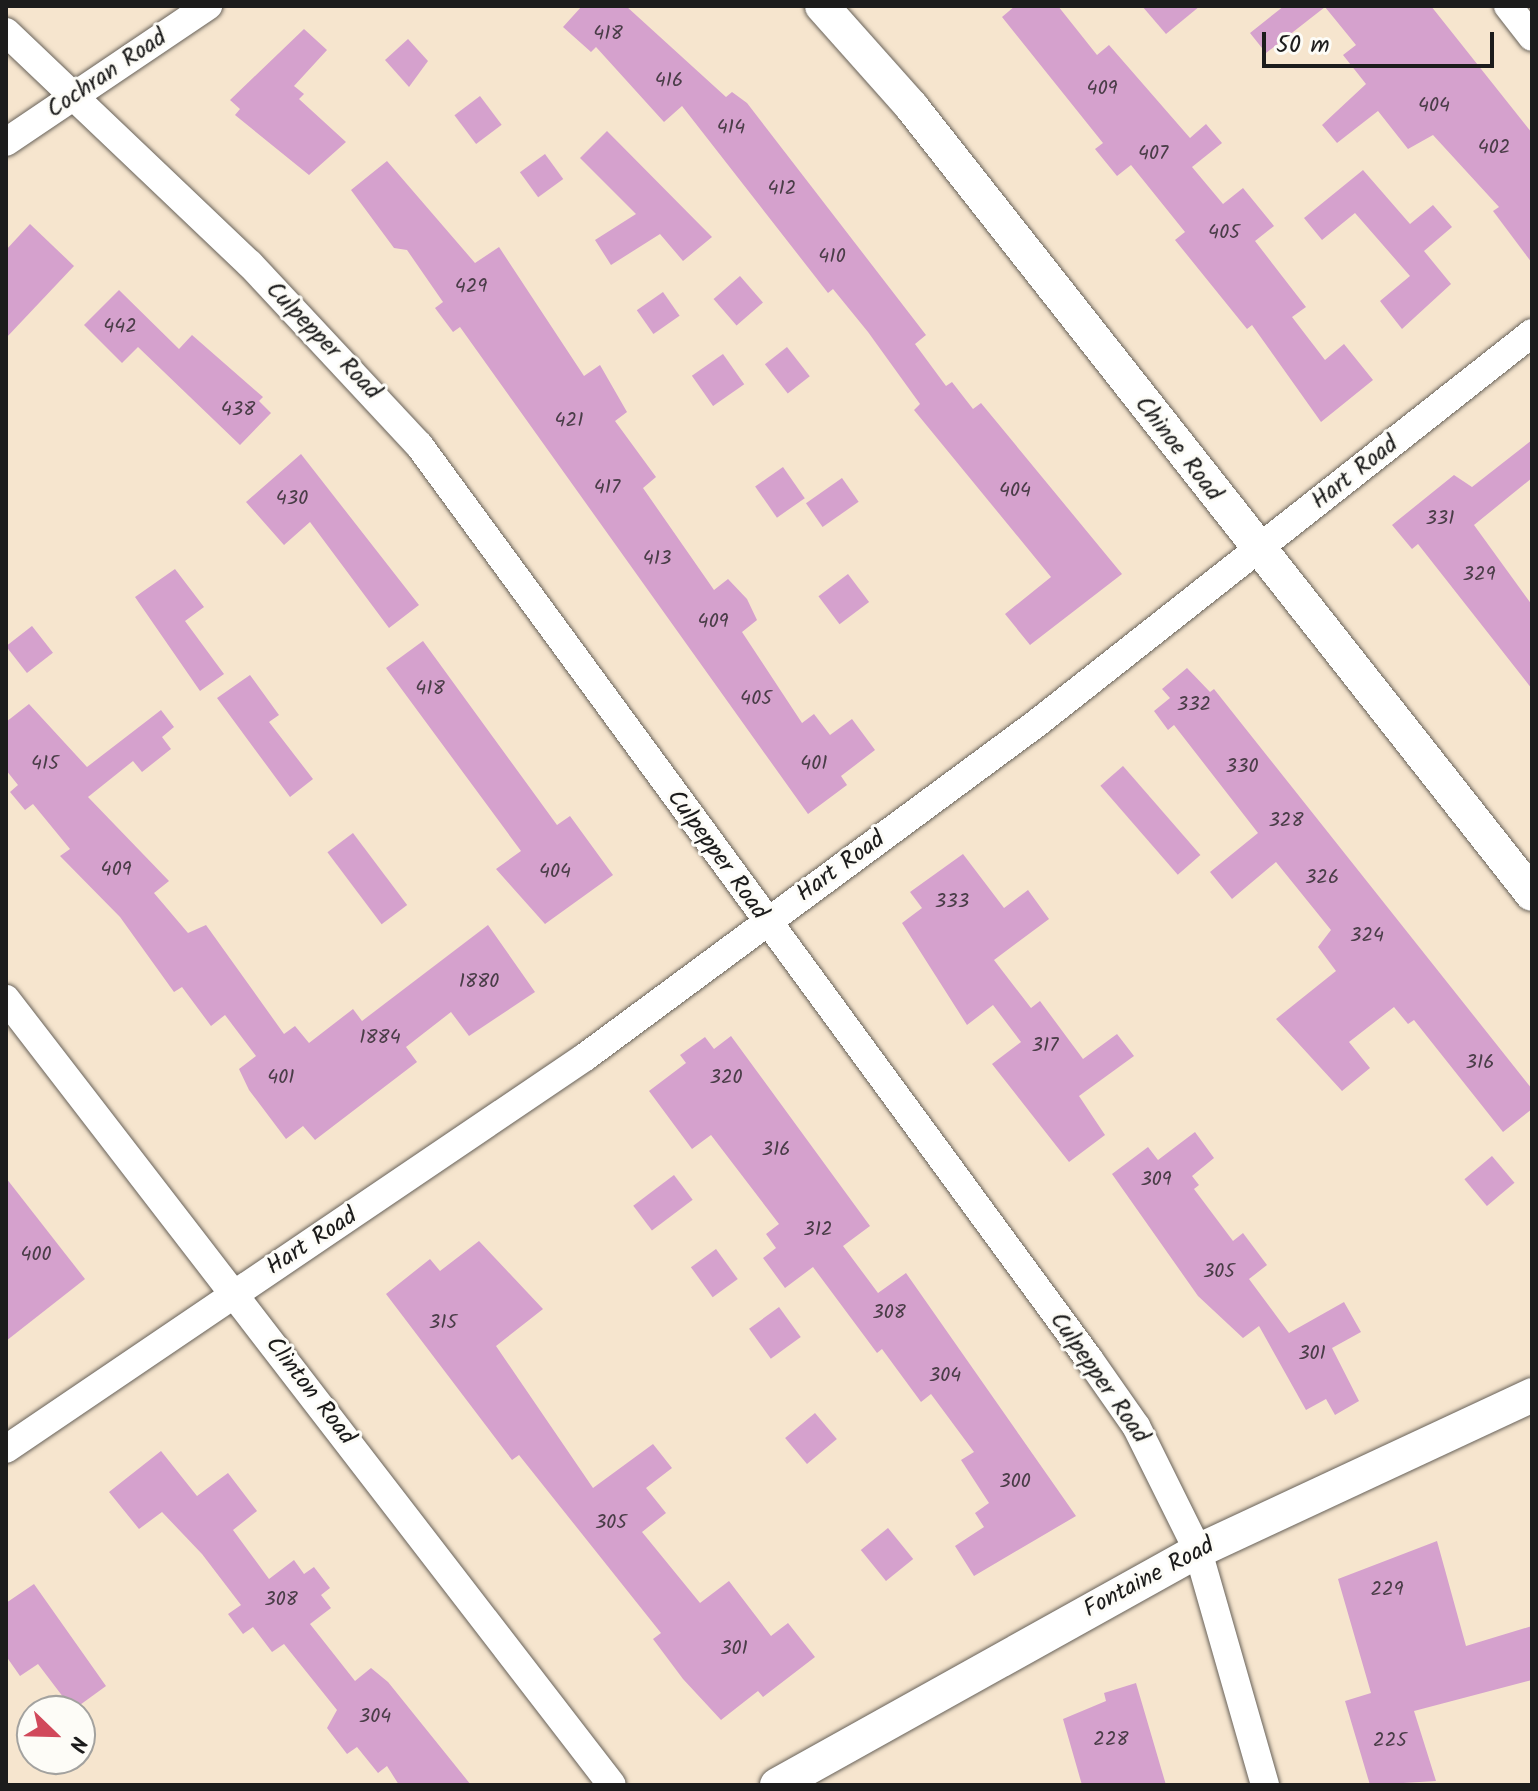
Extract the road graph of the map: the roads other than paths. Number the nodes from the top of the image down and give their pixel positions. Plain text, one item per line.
1 (208, 6) edge
2 (822, 6) edge
3 (1508, 6) edge
4 (6, 32) edge
5 (1532, 37) edge
6 (74, 97) junction
7 (6, 142) edge
8 (1532, 333) edge
9 (1257, 550) junction
10 (1532, 894) edge
11 (766, 922) junction
12 (6, 999) edge
13 (235, 1293) junction
14 (1532, 1395) edge
15 (6, 1449) edge
16 (1198, 1551) junction
17 (612, 1785) edge
18 (777, 1785) edge
19 (1265, 1785) edge

1 - 6 street, Cochran Road
2 - 9 street, Chinoe Road
3 - 5 street
4 - 6 street, Culpepper Road
6 - 7 street, Cochran Road
6 - 11 street, Culpepper Road
8 - 9 street, Hart Road
9 - 10 street, Chinoe Road
9 - 11 street, Hart Road
11 - 13 street, Hart Road
11 - 16 street, Culpepper Road
12 - 13 street, Clinton Road
13 - 15 street, Hart Road
13 - 17 street, Clinton Road
14 - 16 street, Fontaine Road
16 - 18 street, Fontaine Road
16 - 19 street, Culpepper Road

